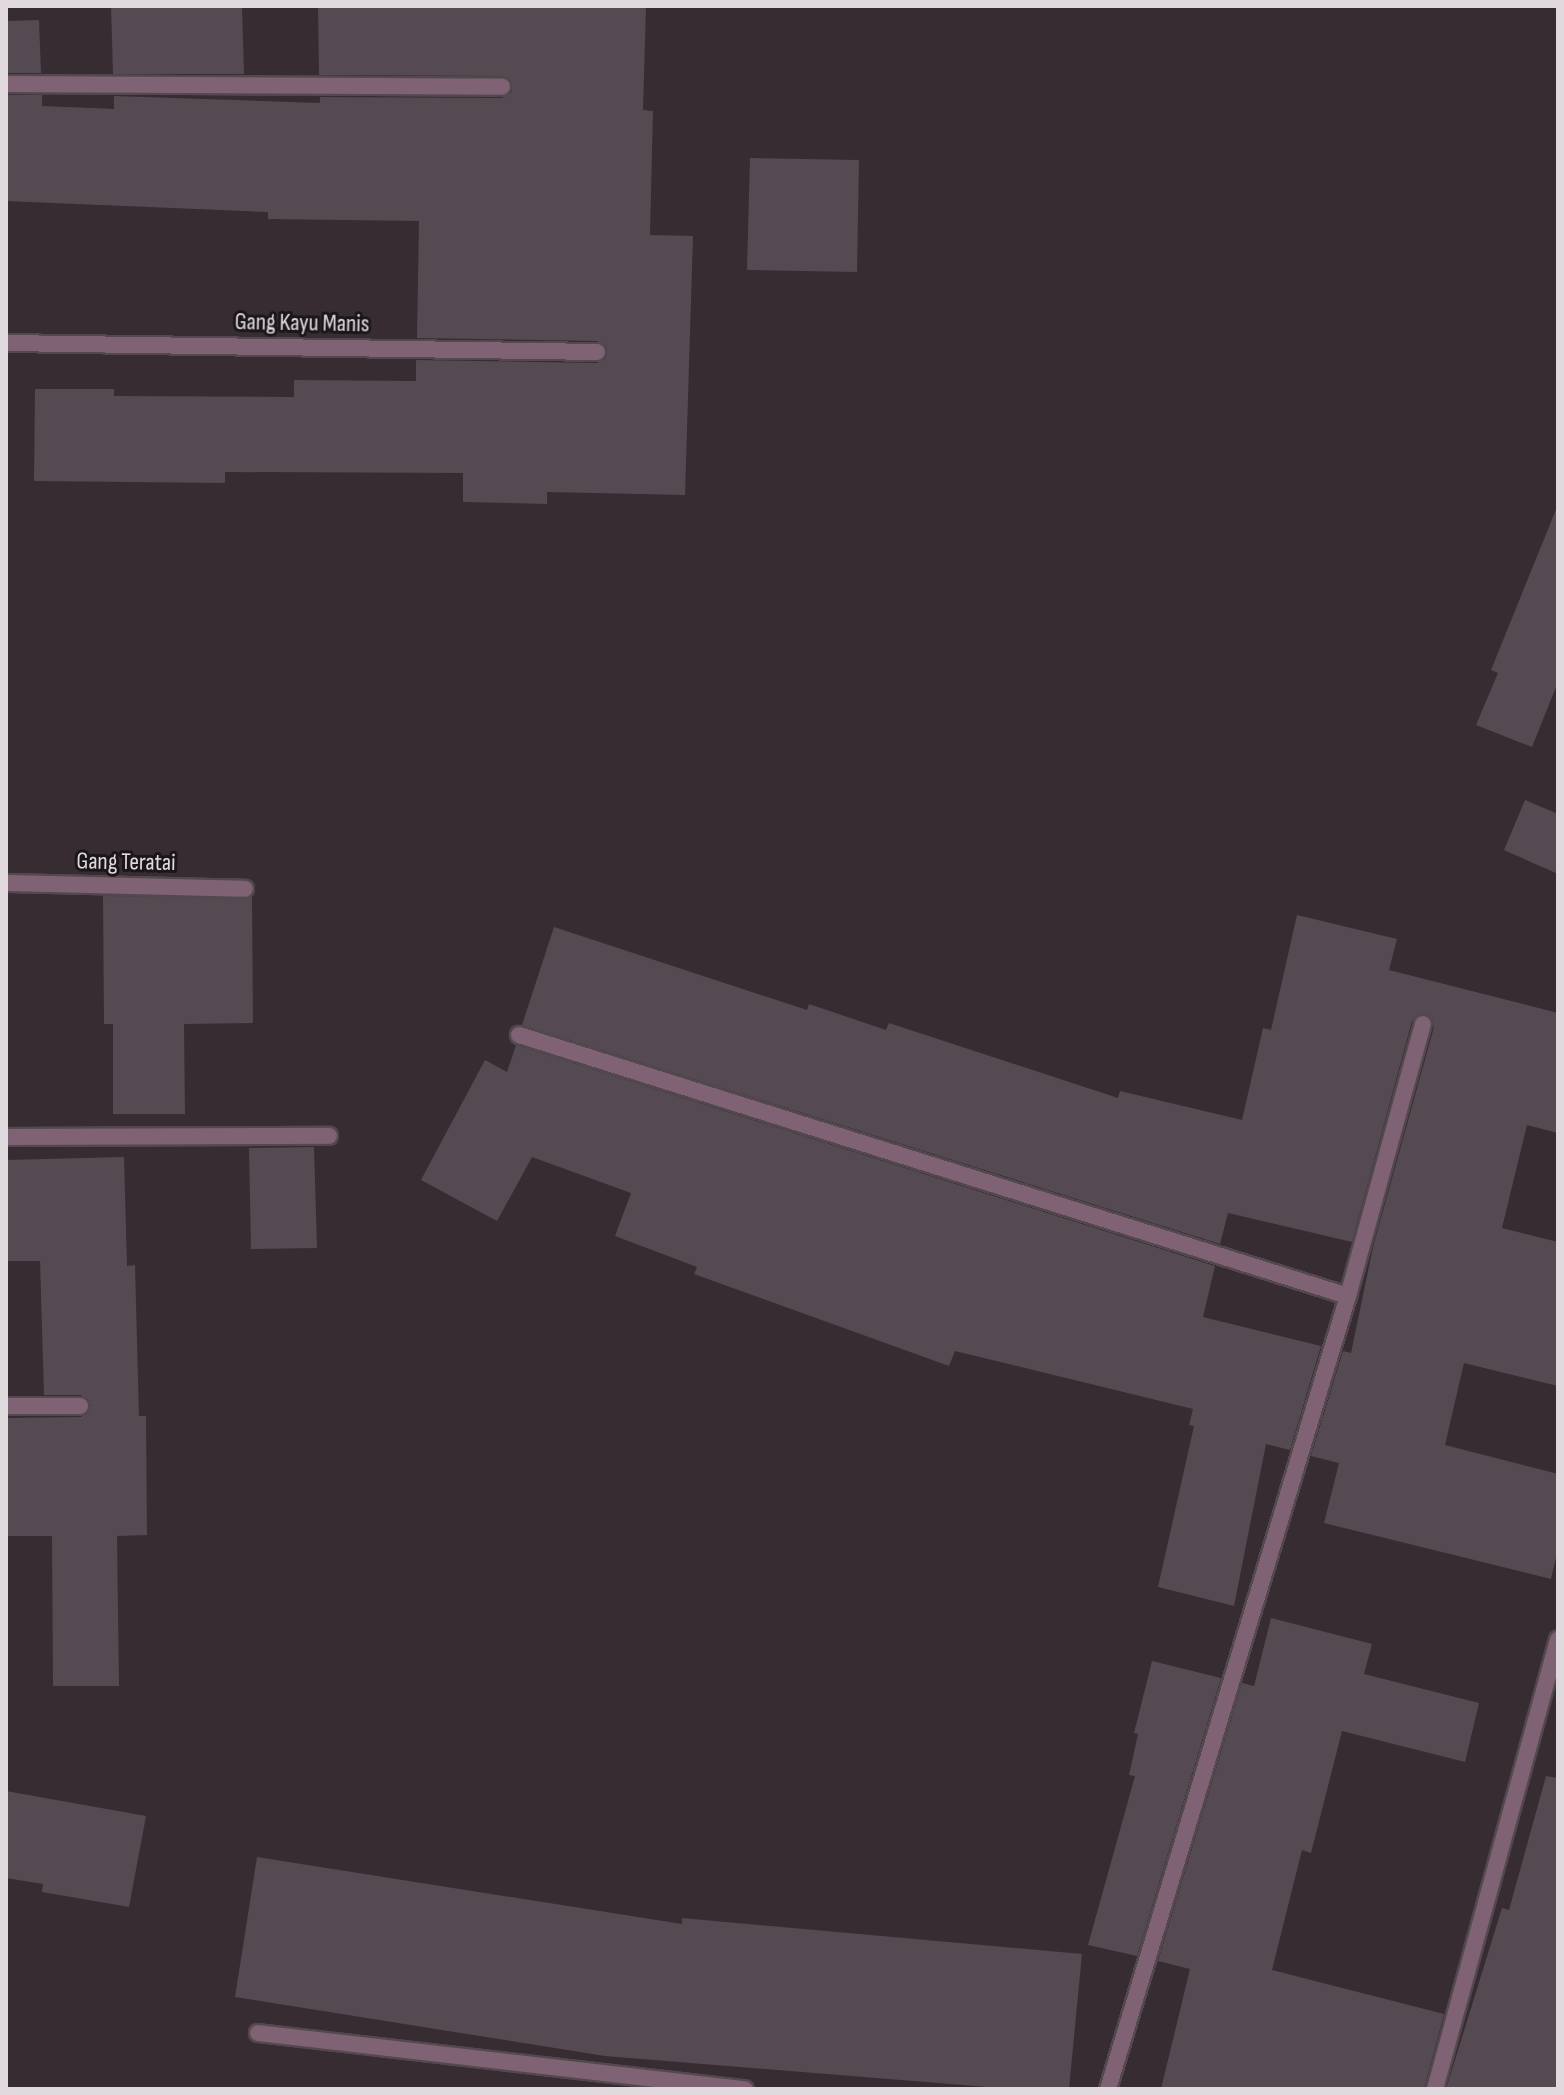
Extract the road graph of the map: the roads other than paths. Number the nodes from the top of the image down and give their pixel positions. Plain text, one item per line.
1 (6, 84) edge
2 (502, 87) dead end
3 (6, 343) edge
4 (597, 352) dead end
5 (6, 883) edge
6 (245, 889) dead end
7 (1423, 1024) dead end
8 (519, 1035) dead end
9 (329, 1136) dead end
10 (6, 1137) edge
11 (1348, 1296) junction
12 (6, 1406) edge
13 (80, 1406) dead end
14 (1558, 1640) edge
15 (258, 2033) dead end
16 (745, 2089) edge
17 (1108, 2089) edge
18 (1435, 2089) edge

1 - 2 street
3 - 4 street, Gang Kayu Manis
5 - 6 street, Gang Teratai
7 - 11 street
8 - 11 street
9 - 10 street
11 - 17 street
12 - 13 street
14 - 18 street
15 - 16 street

